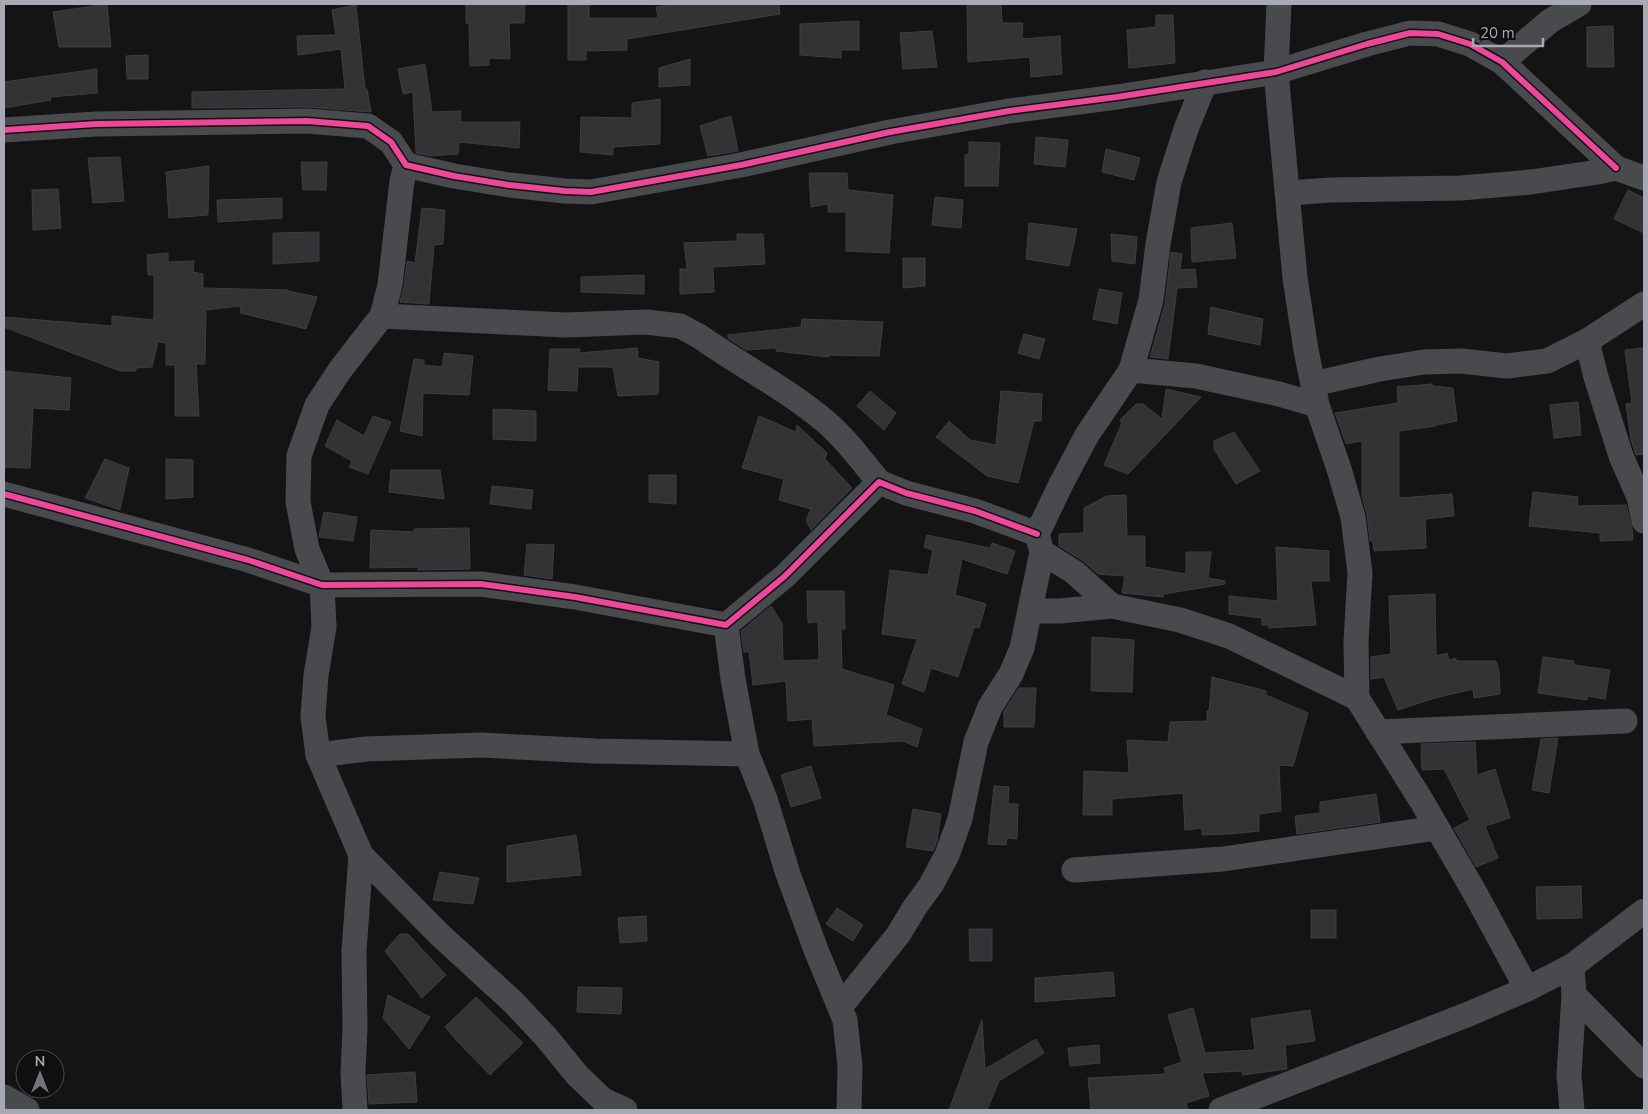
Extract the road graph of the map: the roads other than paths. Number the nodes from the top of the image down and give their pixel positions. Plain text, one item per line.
1 (1279, 4) edge
2 (1579, 4) edge
3 (1502, 62) junction
4 (1276, 72) junction
5 (1205, 82) junction
6 (4, 130) edge
7 (406, 165) junction
8 (1616, 168) junction
9 (1644, 178) edge
10 (1288, 193) junction
11 (1644, 304) edge
12 (382, 316) junction
13 (1587, 341) junction
14 (1131, 370) junction
15 (1315, 394) junction
16 (879, 482) junction
17 (4, 494) edge
18 (1644, 522) edge
19 (1040, 543) junction
20 (322, 585) junction
21 (1112, 606) junction
22 (1030, 611) junction
23 (726, 625) junction
24 (1357, 698) junction
25 (1625, 721) dead end
26 (1378, 732) junction
27 (747, 754) junction
28 (318, 755) junction
29 (1437, 828) junction
30 (361, 855) junction
31 (1074, 870) dead end
32 (1644, 910) edge
33 (1572, 966) junction
34 (1527, 989) junction
35 (1574, 995) junction
36 (841, 1006) junction
37 (1644, 1066) edge
38 (4, 1096) edge
39 (598, 1105) edge
40 (27, 1110) edge
41 (354, 1110) edge
42 (625, 1110) edge
43 (849, 1110) edge
44 (1220, 1110) edge
45 (1572, 1110) edge

1 - 4 street
2 - 3 street
3 - 4 street
3 - 8 street
4 - 5 street
4 - 10 street
5 - 7 street
5 - 14 street
6 - 7 street
7 - 12 street
8 - 9 street
8 - 10 street
10 - 15 street
11 - 13 street
12 - 16 street
12 - 20 street
13 - 15 street
13 - 18 street
14 - 15 street
14 - 19 street
15 - 24 street
16 - 19 street
16 - 23 street
17 - 20 street
19 - 21 street
19 - 22 street
20 - 23 street
20 - 28 street
21 - 22 street
21 - 24 street
22 - 36 street
23 - 27 street
24 - 26 street
25 - 26 street
26 - 29 street
27 - 28 street
27 - 36 street
28 - 30 street
29 - 31 street
29 - 34 street
30 - 39 street
30 - 41 street
32 - 33 street
33 - 34 street
33 - 35 street
34 - 44 street
35 - 37 street
35 - 45 street
36 - 43 street
38 - 40 street
39 - 42 street

